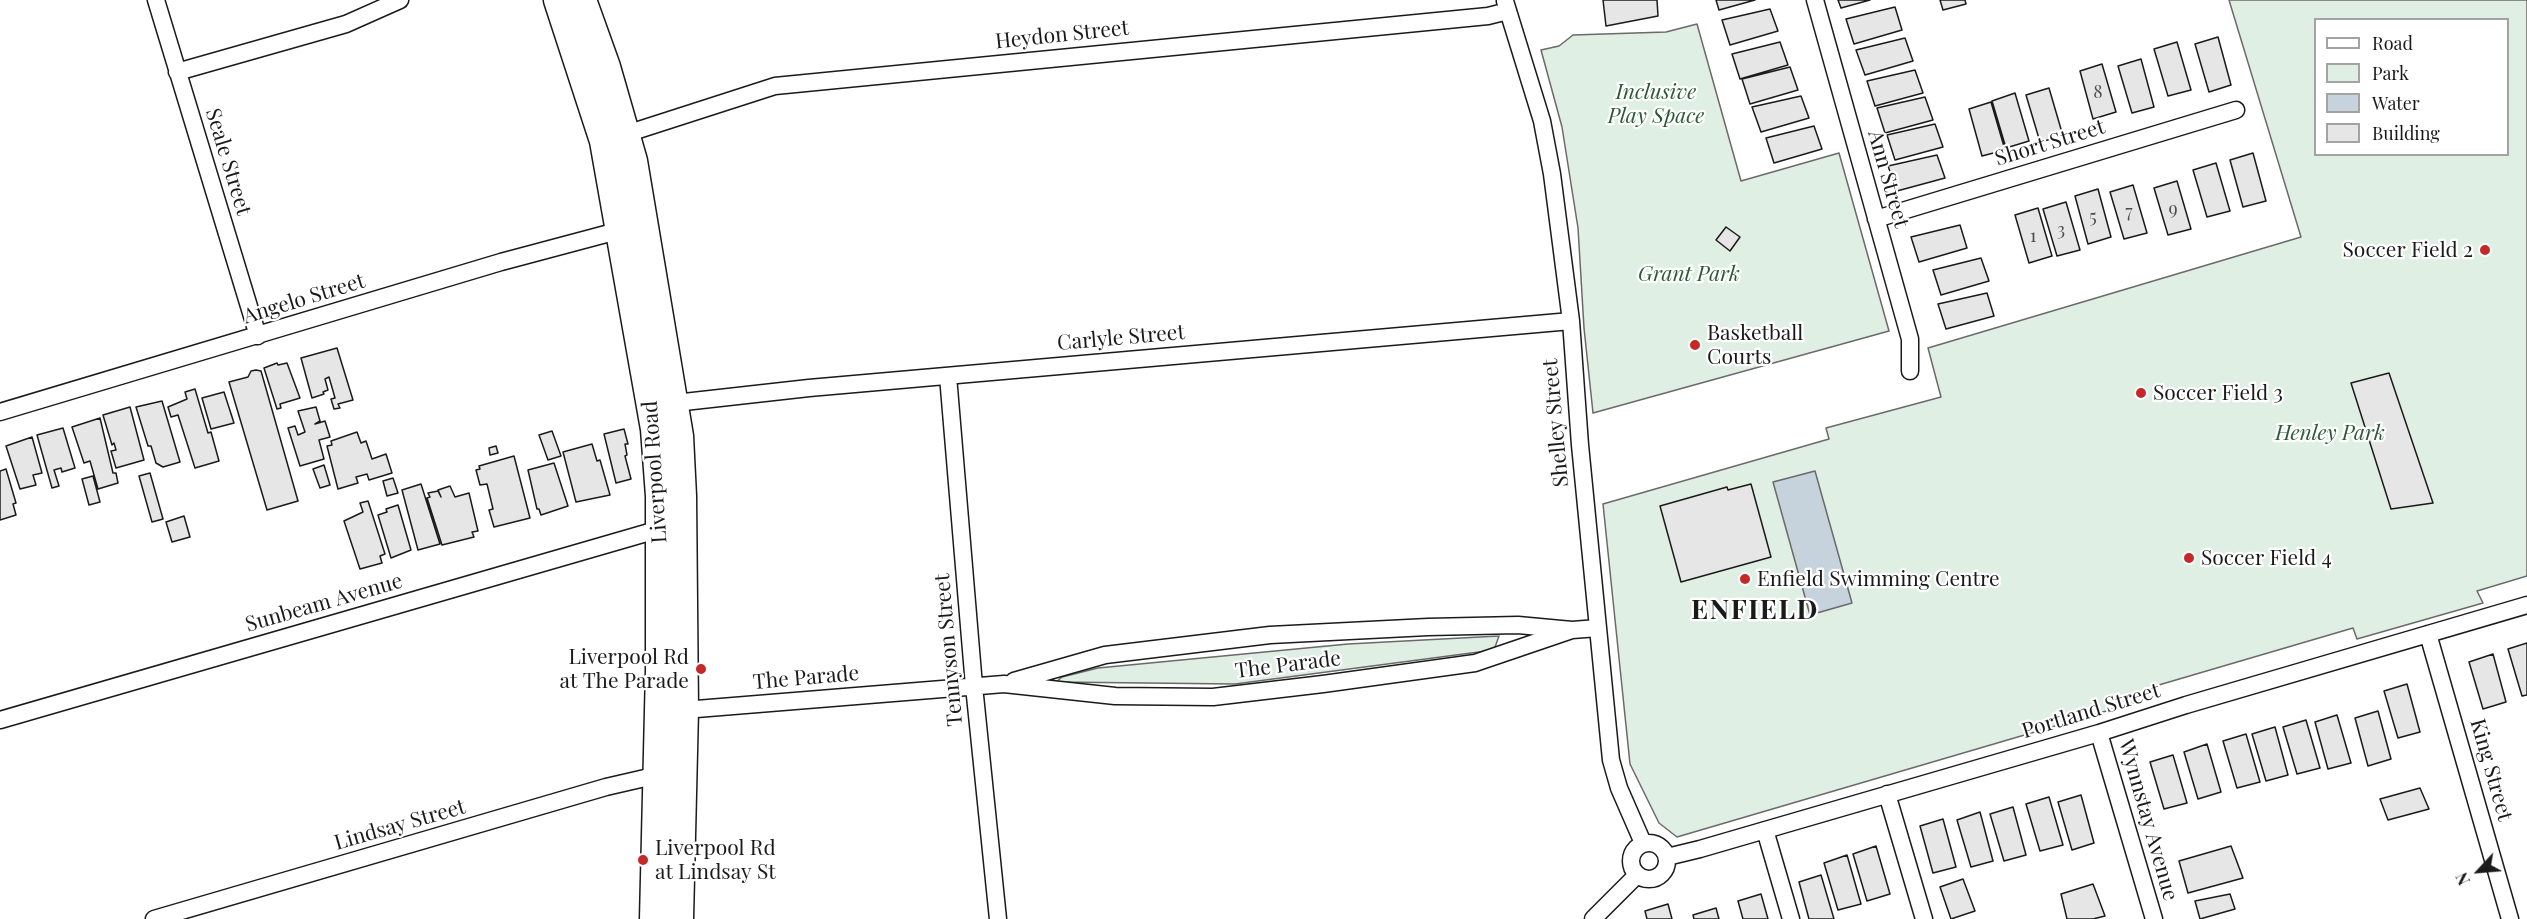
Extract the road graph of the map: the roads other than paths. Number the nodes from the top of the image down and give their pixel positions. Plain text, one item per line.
1 (156, 0) edge
2 (400, 0) edge
3 (558, 0) edge
4 (582, 0) edge
5 (1815, 0) edge
6 (1506, 5) edge
7 (177, 72) junction
8 (2236, 110) dead end
9 (626, 134) junction
10 (1876, 219) junction
11 (621, 230) junction
12 (1571, 321) junction
13 (258, 336) junction
14 (1910, 371) dead end
15 (948, 376) junction
16 (675, 403) junction
17 (0, 412) edge
18 (660, 529) junction
19 (2527, 605) edge
20 (1598, 628) junction
21 (1572, 630) junction
22 (2428, 634) junction
23 (1004, 684) junction
24 (974, 686) junction
25 (684, 710) junction
26 (0, 720) edge
27 (2099, 733) junction
28 (658, 775) junction
29 (1887, 794) junction
30 (1765, 830) junction
31 (1643, 843) junction
32 (1667, 857) junction
33 (1637, 875) junction
34 (154, 919) edge
35 (654, 919) edge
36 (679, 919) edge
37 (998, 919) edge
38 (1593, 919) edge
39 (1791, 919) edge
40 (1924, 919) edge
41 (2154, 919) edge
42 (2510, 919) edge

1 - 7 street, Seale Street
2 - 7 street
3 - 11 highway, Liverpool Road
4 - 9 highway, Liverpool Road
5 - 10 street, Ann Street
6 - 9 street, Heydon Street
6 - 12 street, Shelley Street
7 - 13 street, Seale Street
8 - 10 street, Short Street
9 - 16 highway, Liverpool Road
10 - 14 street, Ann Street
11 - 13 street, Angelo Street
11 - 18 highway, Liverpool Road
12 - 15 street, Carlyle Street
12 - 20 street, Shelley Street
13 - 17 street, Angelo Street
15 - 16 street, Carlyle Street
15 - 24 street, Tennyson Street
16 - 25 highway, Liverpool Road
18 - 26 street, Sunbeam Avenue
18 - 28 highway, Liverpool Road
19 - 22 street, Portland Street
20 - 21 street, The Parade
20 - 31 street, Shelley Street
21 - 23 street, The Parade
21 - 23 street, The Parade
22 - 27 street, Portland Street
22 - 42 street, King Street
23 - 24 street, The Parade
24 - 25 street, The Parade
24 - 37 street, Tennyson Street
25 - 36 highway, Liverpool Road
27 - 29 street, Portland Street
27 - 41 street, Wynnstay Avenue
28 - 34 street, Lindsay Street
28 - 35 highway, Liverpool Road
29 - 30 street, Portland Street
29 - 40 street
30 - 32 street, Portland Street
30 - 39 street
31 - 32 street
31 - 33 street
32 - 33 street
33 - 38 street

